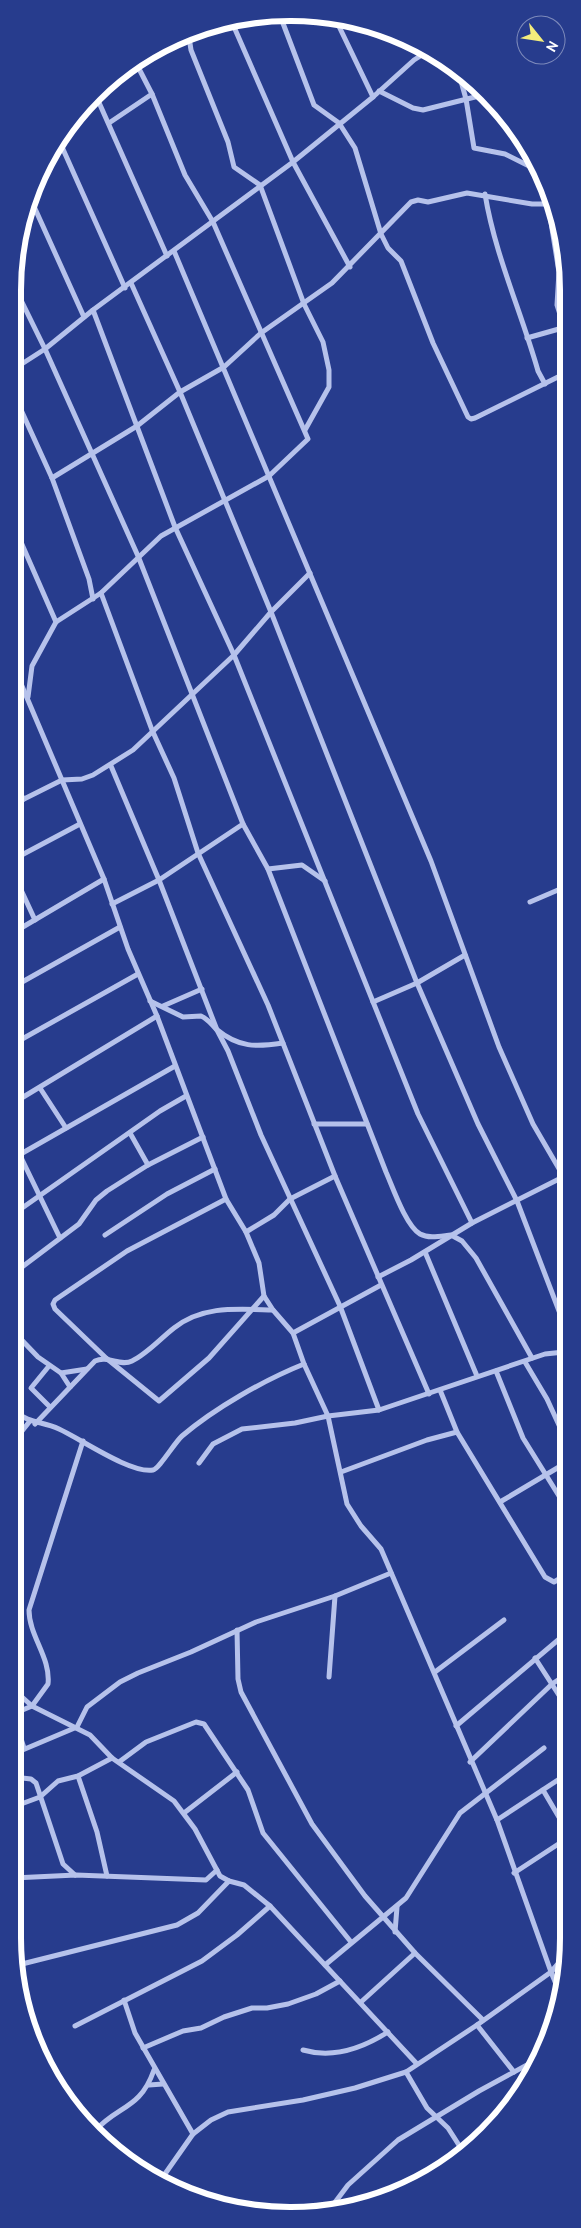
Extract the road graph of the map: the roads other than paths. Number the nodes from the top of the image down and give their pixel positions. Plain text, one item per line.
1 (282, 21) edge
2 (339, 25) edge
3 (234, 27) edge
4 (190, 41) edge
5 (422, 55) edge
6 (139, 69) edge
7 (461, 83) edge
8 (379, 91) junction
9 (152, 94) junction
10 (477, 96) edge
11 (373, 97) junction
12 (466, 99) junction
13 (99, 101) edge
14 (109, 123) junction
15 (339, 123) junction
16 (62, 148) edge
17 (293, 162) junction
18 (529, 166) edge
19 (260, 185) junction
20 (485, 194) junction
21 (545, 204) edge
22 (35, 208) edge
23 (213, 222) junction
24 (552, 225) edge
25 (381, 234) junction
26 (174, 251) junction
27 (167, 256) junction
28 (350, 267) junction
29 (131, 283) junction
30 (125, 288) junction
31 (21, 300) edge
32 (304, 304) junction
33 (93, 310) junction
34 (560, 313) edge
35 (84, 317) junction
36 (560, 328) edge
37 (261, 332) junction
38 (527, 338) junction
39 (46, 349) junction
40 (21, 365) edge
41 (224, 367) junction
42 (560, 376) edge
43 (545, 384) junction
44 (180, 392) junction
45 (21, 410) edge
46 (137, 426) junction
47 (305, 430) junction
48 (93, 455) junction
49 (269, 476) junction
50 (52, 478) junction
51 (224, 501) junction
52 (175, 526) junction
53 (21, 542) edge
54 (138, 556) junction
55 (310, 574) junction
56 (101, 593) junction
57 (93, 599) junction
58 (271, 612) junction
59 (56, 622) junction
60 (234, 655) junction
61 (21, 683) edge
62 (190, 694) junction
63 (28, 698) junction
64 (152, 730) junction
65 (111, 766) junction
66 (62, 780) junction
67 (21, 795) edge
68 (24, 798) junction
69 (21, 800) edge
70 (80, 824) junction
71 (243, 824) junction
72 (198, 854) junction
73 (21, 855) edge
74 (268, 869) junction
75 (104, 879) junction
76 (159, 880) junction
77 (325, 882) junction
78 (560, 889) edge
79 (21, 890) edge
80 (530, 902) dead end
81 (112, 904) junction
82 (35, 920) junction
83 (120, 927) junction
84 (21, 928) edge
85 (465, 955) junction
86 (138, 974) junction
87 (21, 983) edge
88 (417, 983) junction
89 (202, 989) junction
90 (150, 1001) junction
91 (373, 1002) junction
92 (163, 1006) junction
93 (158, 1016) junction
94 (217, 1030) junction
95 (21, 1040) edge
96 (283, 1044) junction
97 (175, 1066) junction
98 (40, 1088) junction
99 (186, 1096) junction
100 (21, 1099) edge
101 (314, 1124) junction
102 (367, 1124) junction
103 (66, 1128) junction
104 (130, 1133) junction
105 (203, 1137) junction
106 (21, 1153) edge
107 (21, 1158) edge
108 (148, 1165) junction
109 (215, 1169) junction
110 (560, 1171) edge
111 (334, 1176) junction
112 (560, 1180) edge
113 (40, 1196) junction
114 (226, 1199) junction
115 (290, 1199) junction
116 (517, 1201) junction
117 (21, 1209) edge
118 (472, 1223) junction
119 (246, 1232) junction
120 (451, 1235) junction
121 (105, 1236) dead end
122 (60, 1238) junction
123 (425, 1252) junction
124 (21, 1266) edge
125 (378, 1277) junction
126 (381, 1285) junction
127 (264, 1296) junction
128 (340, 1306) junction
129 (251, 1310) junction
130 (273, 1310) junction
131 (560, 1314) edge
132 (293, 1333) junction
133 (21, 1341) edge
134 (560, 1352) edge
135 (106, 1358) junction
136 (532, 1358) junction
137 (525, 1362) junction
138 (304, 1364) junction
139 (49, 1366) junction
140 (86, 1369) junction
141 (496, 1371) junction
142 (61, 1373) junction
143 (477, 1376) junction
144 (70, 1387) junction
145 (440, 1390) junction
146 (429, 1394) junction
147 (50, 1407) junction
148 (380, 1410) junction
149 (21, 1415) edge
150 (328, 1416) junction
151 (32, 1422) junction
152 (560, 1427) edge
153 (457, 1432) junction
154 (21, 1434) edge
155 (83, 1441) junction
156 (199, 1463) dead end
157 (560, 1466) edge
158 (341, 1472) junction
159 (545, 1475) junction
160 (560, 1498) edge
161 (500, 1502) junction
162 (391, 1573) junction
163 (560, 1578) edge
164 (335, 1596) junction
165 (504, 1620) dead end
166 (238, 1630) junction
167 (560, 1638) edge
168 (535, 1658) junction
169 (434, 1672) junction
170 (329, 1678) dead end
171 (560, 1679) edge
172 (552, 1684) junction
173 (21, 1696) edge
174 (560, 1697) edge
175 (32, 1706) junction
176 (21, 1711) edge
177 (456, 1726) junction
178 (77, 1727) junction
179 (21, 1739) edge
180 (24, 1748) junction
181 (544, 1748) dead end
182 (21, 1750) edge
183 (112, 1758) junction
184 (119, 1762) junction
185 (470, 1762) junction
186 (237, 1772) junction
187 (78, 1776) junction
188 (21, 1779) edge
189 (560, 1779) edge
190 (543, 1790) junction
191 (485, 1795) junction
192 (40, 1797) junction
193 (21, 1804) edge
194 (184, 1813) junction
195 (560, 1818) edge
196 (497, 1820) junction
197 (560, 1844) edge
198 (217, 1870) junction
199 (514, 1873) junction
200 (76, 1875) junction
201 (108, 1876) junction
202 (21, 1878) edge
203 (229, 1881) junction
204 (270, 1906) junction
205 (397, 1907) junction
206 (383, 1919) junction
207 (395, 1932) junction
208 (351, 1942) junction
209 (415, 1953) junction
210 (23, 1964) edge
211 (558, 1964) edge
212 (325, 1965) junction
213 (551, 1972) junction
214 (340, 1981) junction
215 (556, 1983) edge
216 (124, 2000) junction
217 (361, 2002) junction
218 (483, 2020) junction
219 (477, 2025) junction
220 (75, 2026) dead end
221 (388, 2032) junction
222 (143, 2048) junction
223 (304, 2050) dead end
224 (417, 2064) junction
225 (528, 2064) edge
226 (154, 2070) junction
227 (406, 2072) junction
228 (514, 2072) junction
229 (163, 2084) junction
230 (149, 2085) junction
231 (436, 2118) junction
232 (100, 2128) edge
233 (193, 2134) junction
234 (460, 2146) edge
235 (164, 2175) edge
236 (334, 2203) edge

1 - 15 street
2 - 11 street
3 - 17 street
4 - 19 street
5 - 8 street
6 - 9 street
7 - 12 street
8 - 11 street
8 - 12 street
9 - 14 street
9 - 23 street
10 - 12 street
11 - 15 street
12 - 18 street
13 - 14 street
14 - 27 street
15 - 17 street
15 - 25 street
16 - 30 street
17 - 19 street
17 - 28 street
19 - 23 street
19 - 32 street
20 - 21 street
20 - 25 street
20 - 38 street
22 - 35 street
23 - 26 street
23 - 37 street
24 - 34 street
25 - 28 street
25 - 43 street
26 - 27 street
26 - 41 street
27 - 29 street
28 - 32 street
29 - 30 street
29 - 44 street
30 - 33 street
31 - 39 street
32 - 37 street
32 - 47 street
33 - 35 street
33 - 46 street
35 - 39 street
36 - 38 street
37 - 41 street
37 - 47 street
38 - 43 street
39 - 40 street
39 - 48 street
41 - 44 street
41 - 49 street
42 - 43 street
44 - 46 street
44 - 51 street
45 - 50 street
46 - 48 street
46 - 52 street
47 - 49 street
48 - 50 street
48 - 54 street
49 - 51 street
49 - 55 street
50 - 57 street
51 - 52 street
51 - 58 street
52 - 54 street
52 - 60 street
53 - 59 street
54 - 56 street
54 - 62 street
55 - 58 street
55 - 85 street
56 - 57 street
56 - 64 street
57 - 59 street
58 - 60 street
58 - 88 street
59 - 63 street
60 - 62 street
60 - 77 street
61 - 63 street
62 - 64 street
62 - 71 street
63 - 66 street
64 - 65 street
64 - 72 street
65 - 66 street
65 - 76 street
66 - 68 street
66 - 70 street
67 - 68 street
68 - 69 street
70 - 73 street
70 - 75 street
71 - 72 street
71 - 74 street
72 - 76 street
72 - 96 street
74 - 77 street
74 - 102 street
75 - 81 street
75 - 82 street
76 - 81 street
76 - 89 street
77 - 91 street
78 - 80 street
79 - 82 street
81 - 83 street
82 - 84 street
83 - 86 street
83 - 87 street
85 - 88 street
85 - 110 street
86 - 90 street
86 - 95 street
88 - 91 street
88 - 116 street
89 - 92 street
89 - 94 street
90 - 92 street
90 - 93 street
91 - 118 street
92 - 94 street
93 - 97 street
93 - 98 street
94 - 96 street
94 - 115 street
96 - 101 street
97 - 99 street
97 - 103 street
98 - 100 street
98 - 103 street
99 - 104 street
99 - 105 street
101 - 102 street
101 - 111 street
102 - 120 street
103 - 106 street
104 - 108 street
104 - 113 street
105 - 108 street
105 - 109 street
107 - 113 street
108 - 122 street
109 - 114 street
109 - 121 street
111 - 115 street
111 - 125 street
112 - 116 street
113 - 117 street
113 - 122 street
114 - 119 street
114 - 135 street
115 - 119 street
115 - 128 street
116 - 118 street
116 - 131 street
118 - 120 street
119 - 127 street
120 - 123 street
120 - 136 street
122 - 124 street
123 - 125 street
123 - 143 street
125 - 126 street
126 - 128 street
126 - 146 street
127 - 129 street
127 - 130 street
128 - 132 street
128 - 148 street
129 - 130 street
129 - 135 street
129 - 135 street
130 - 132 street
132 - 138 street
133 - 139 street
134 - 136 street
135 - 140 street
136 - 137 street
137 - 141 street
137 - 152 street
138 - 150 street
138 - 155 street
139 - 142 street
139 - 147 street
140 - 142 street
140 - 144 street
141 - 143 street
141 - 159 street
142 - 144 street
143 - 145 street
144 - 147 street
145 - 146 street
145 - 153 street
146 - 148 street
147 - 151 street
148 - 150 street
149 - 151 street
150 - 156 street
150 - 158 street
151 - 154 street
151 - 155 street
153 - 158 street
153 - 161 street
155 - 175 street
157 - 159 street
158 - 162 street
159 - 160 street
159 - 161 street
161 - 163 street
162 - 164 street
162 - 169 street
164 - 166 street
164 - 170 street
165 - 169 street
166 - 178 street
166 - 206 street
167 - 168 street
168 - 172 street
168 - 177 street
169 - 177 street
171 - 172 street
172 - 174 street
172 - 185 street
173 - 175 street
175 - 176 street
175 - 178 street
177 - 185 street
178 - 180 street
178 - 183 street
179 - 180 street
180 - 182 street
181 - 191 street
183 - 184 street
183 - 187 street
184 - 186 street
184 - 194 street
185 - 191 street
186 - 194 street
186 - 208 street
187 - 192 street
187 - 201 street
188 - 192 street
189 - 190 street
190 - 195 street
190 - 196 street
191 - 196 street
191 - 205 street
192 - 193 street
192 - 200 street
194 - 198 street
196 - 199 street
197 - 199 street
198 - 201 street
198 - 203 street
199 - 213 street
200 - 201 street
200 - 202 street
203 - 204 street
203 - 210 street
204 - 212 street
204 - 216 street
205 - 206 street
205 - 207 street
206 - 207 street
206 - 208 street
207 - 209 street
208 - 212 street
209 - 217 street
209 - 218 street
211 - 213 street
212 - 214 street
213 - 215 street
213 - 218 street
214 - 217 street
214 - 222 street
216 - 220 street
216 - 222 street
217 - 221 street
218 - 219 street
219 - 224 street
219 - 228 street
221 - 223 street
221 - 224 street
222 - 226 street
224 - 227 street
225 - 228 street
226 - 229 street
226 - 230 street
227 - 231 street
227 - 233 street
228 - 231 street
229 - 230 street
229 - 233 street
230 - 232 street
231 - 234 street
231 - 236 street
233 - 235 street

